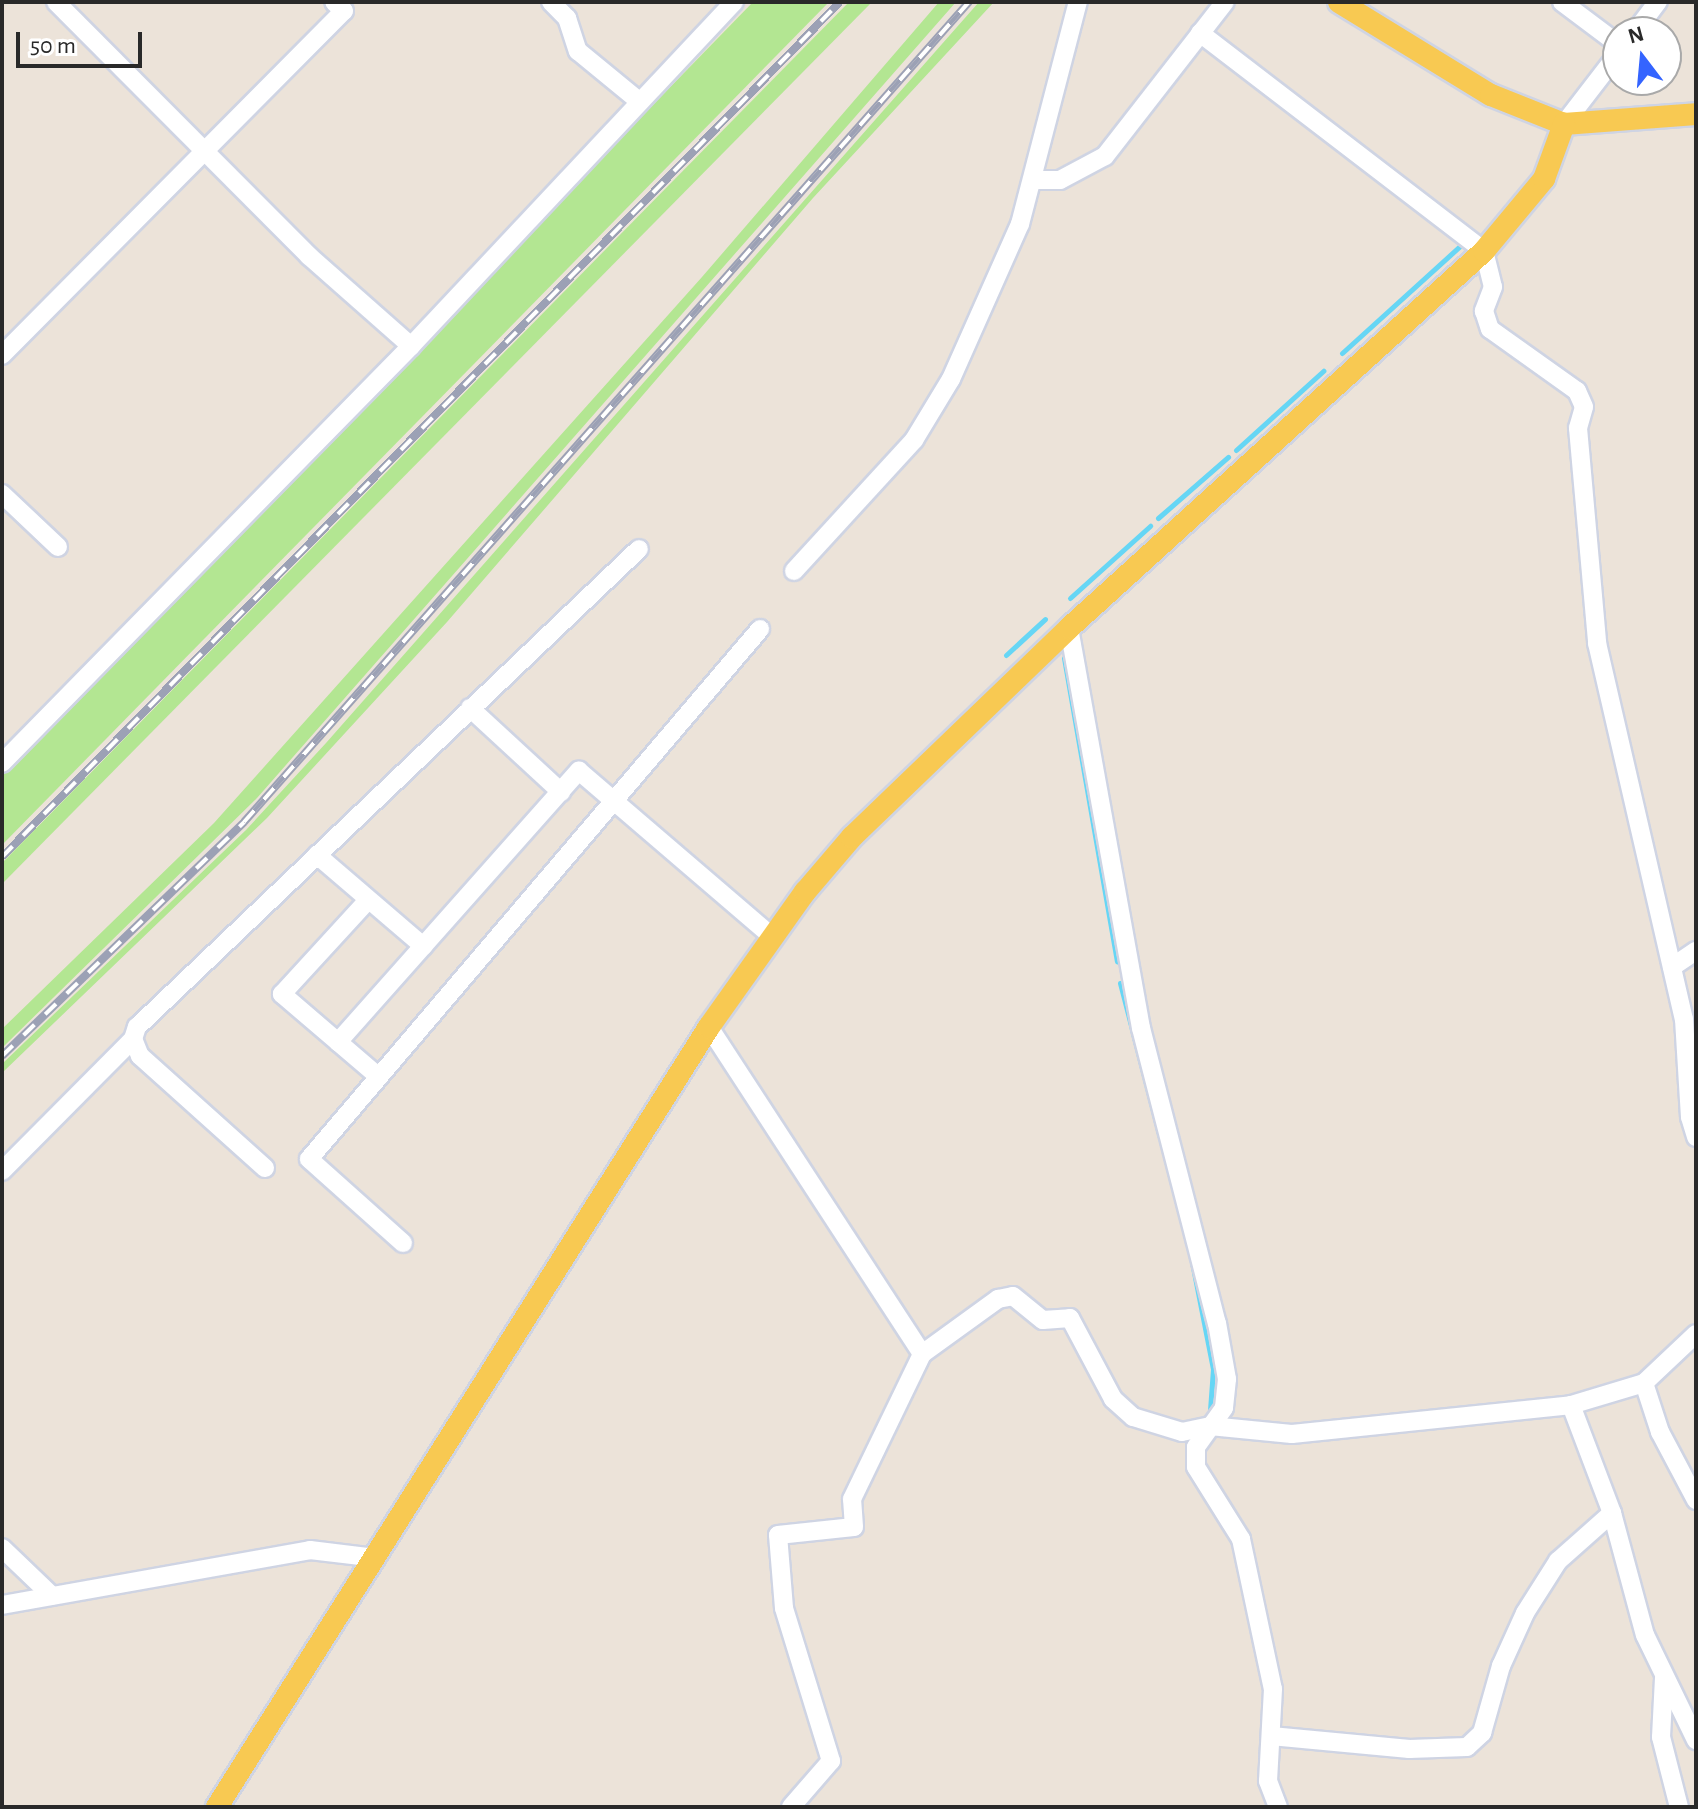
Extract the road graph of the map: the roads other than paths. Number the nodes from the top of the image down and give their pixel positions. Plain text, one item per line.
1 (56, 2) edge
2 (334, 2) edge
3 (551, 2) edge
4 (734, 2) edge
5 (1078, 2) edge
6 (1225, 2) edge
7 (1339, 2) edge
8 (1562, 2) edge
9 (1602, 32) edge
10 (1200, 33) junction
11 (1602, 75) edge
12 (640, 102) junction
13 (1696, 114) edge
14 (1564, 124) junction
15 (206, 151) junction
16 (1033, 180) junction
17 (1484, 251) junction
18 (411, 346) junction
19 (2, 355) edge
20 (2, 494) edge
21 (58, 547) dead end
22 (639, 549) dead end
23 (794, 571) dead end
24 (1069, 628) junction
25 (760, 629) dead end
26 (470, 708) junction
27 (2, 763) edge
28 (561, 792) junction
29 (615, 802) junction
30 (317, 855) junction
31 (368, 900) junction
32 (773, 937) junction
33 (423, 946) junction
34 (1696, 951) edge
35 (1672, 967) junction
36 (709, 1027) junction
37 (133, 1039) junction
38 (338, 1042) junction
39 (379, 1077) junction
40 (1696, 1137) edge
41 (265, 1168) dead end
42 (2, 1171) edge
43 (403, 1243) dead end
44 (1696, 1334) edge
45 (922, 1354) junction
46 (1644, 1383) junction
47 (1571, 1405) junction
48 (1210, 1426) junction
49 (1696, 1500) edge
50 (1612, 1513) junction
51 (2, 1548) edge
52 (376, 1558) junction
53 (52, 1596) junction
54 (2, 1605) edge
55 (1664, 1678) junction
56 (1271, 1736) junction
57 (1696, 1740) edge
58 (217, 1807) edge
59 (791, 1807) edge
60 (1278, 1807) edge
61 (1679, 1807) edge

1 - 15 street
2 - 15 street
3 - 12 street
4 - 12 street
5 - 16 street
6 - 10 street
7 - 14 main road
8 - 9 street
10 - 16 street
10 - 17 street
11 - 14 street
12 - 18 street
13 - 14 main road
14 - 17 main road
15 - 18 street
15 - 19 street
16 - 23 street
17 - 24 main road
17 - 35 street
18 - 27 street
20 - 21 street
22 - 26 street
24 - 32 main road
24 - 48 street
25 - 29 street
26 - 28 street
26 - 30 street
28 - 29 street
28 - 33 street
29 - 32 street
29 - 39 street
30 - 31 street
30 - 37 street
31 - 33 street
31 - 38 street
32 - 36 main road
33 - 38 street
34 - 35 street
35 - 40 street
36 - 45 street
36 - 52 main road
37 - 41 street
37 - 42 street
38 - 39 street
39 - 43 street
44 - 46 street
45 - 48 street
45 - 59 street
46 - 47 street
46 - 49 street
47 - 48 street
47 - 50 street
48 - 56 street
50 - 55 street
50 - 56 street
51 - 53 street
52 - 53 street
52 - 58 main road
53 - 54 street
55 - 57 street
55 - 61 street
56 - 60 street

